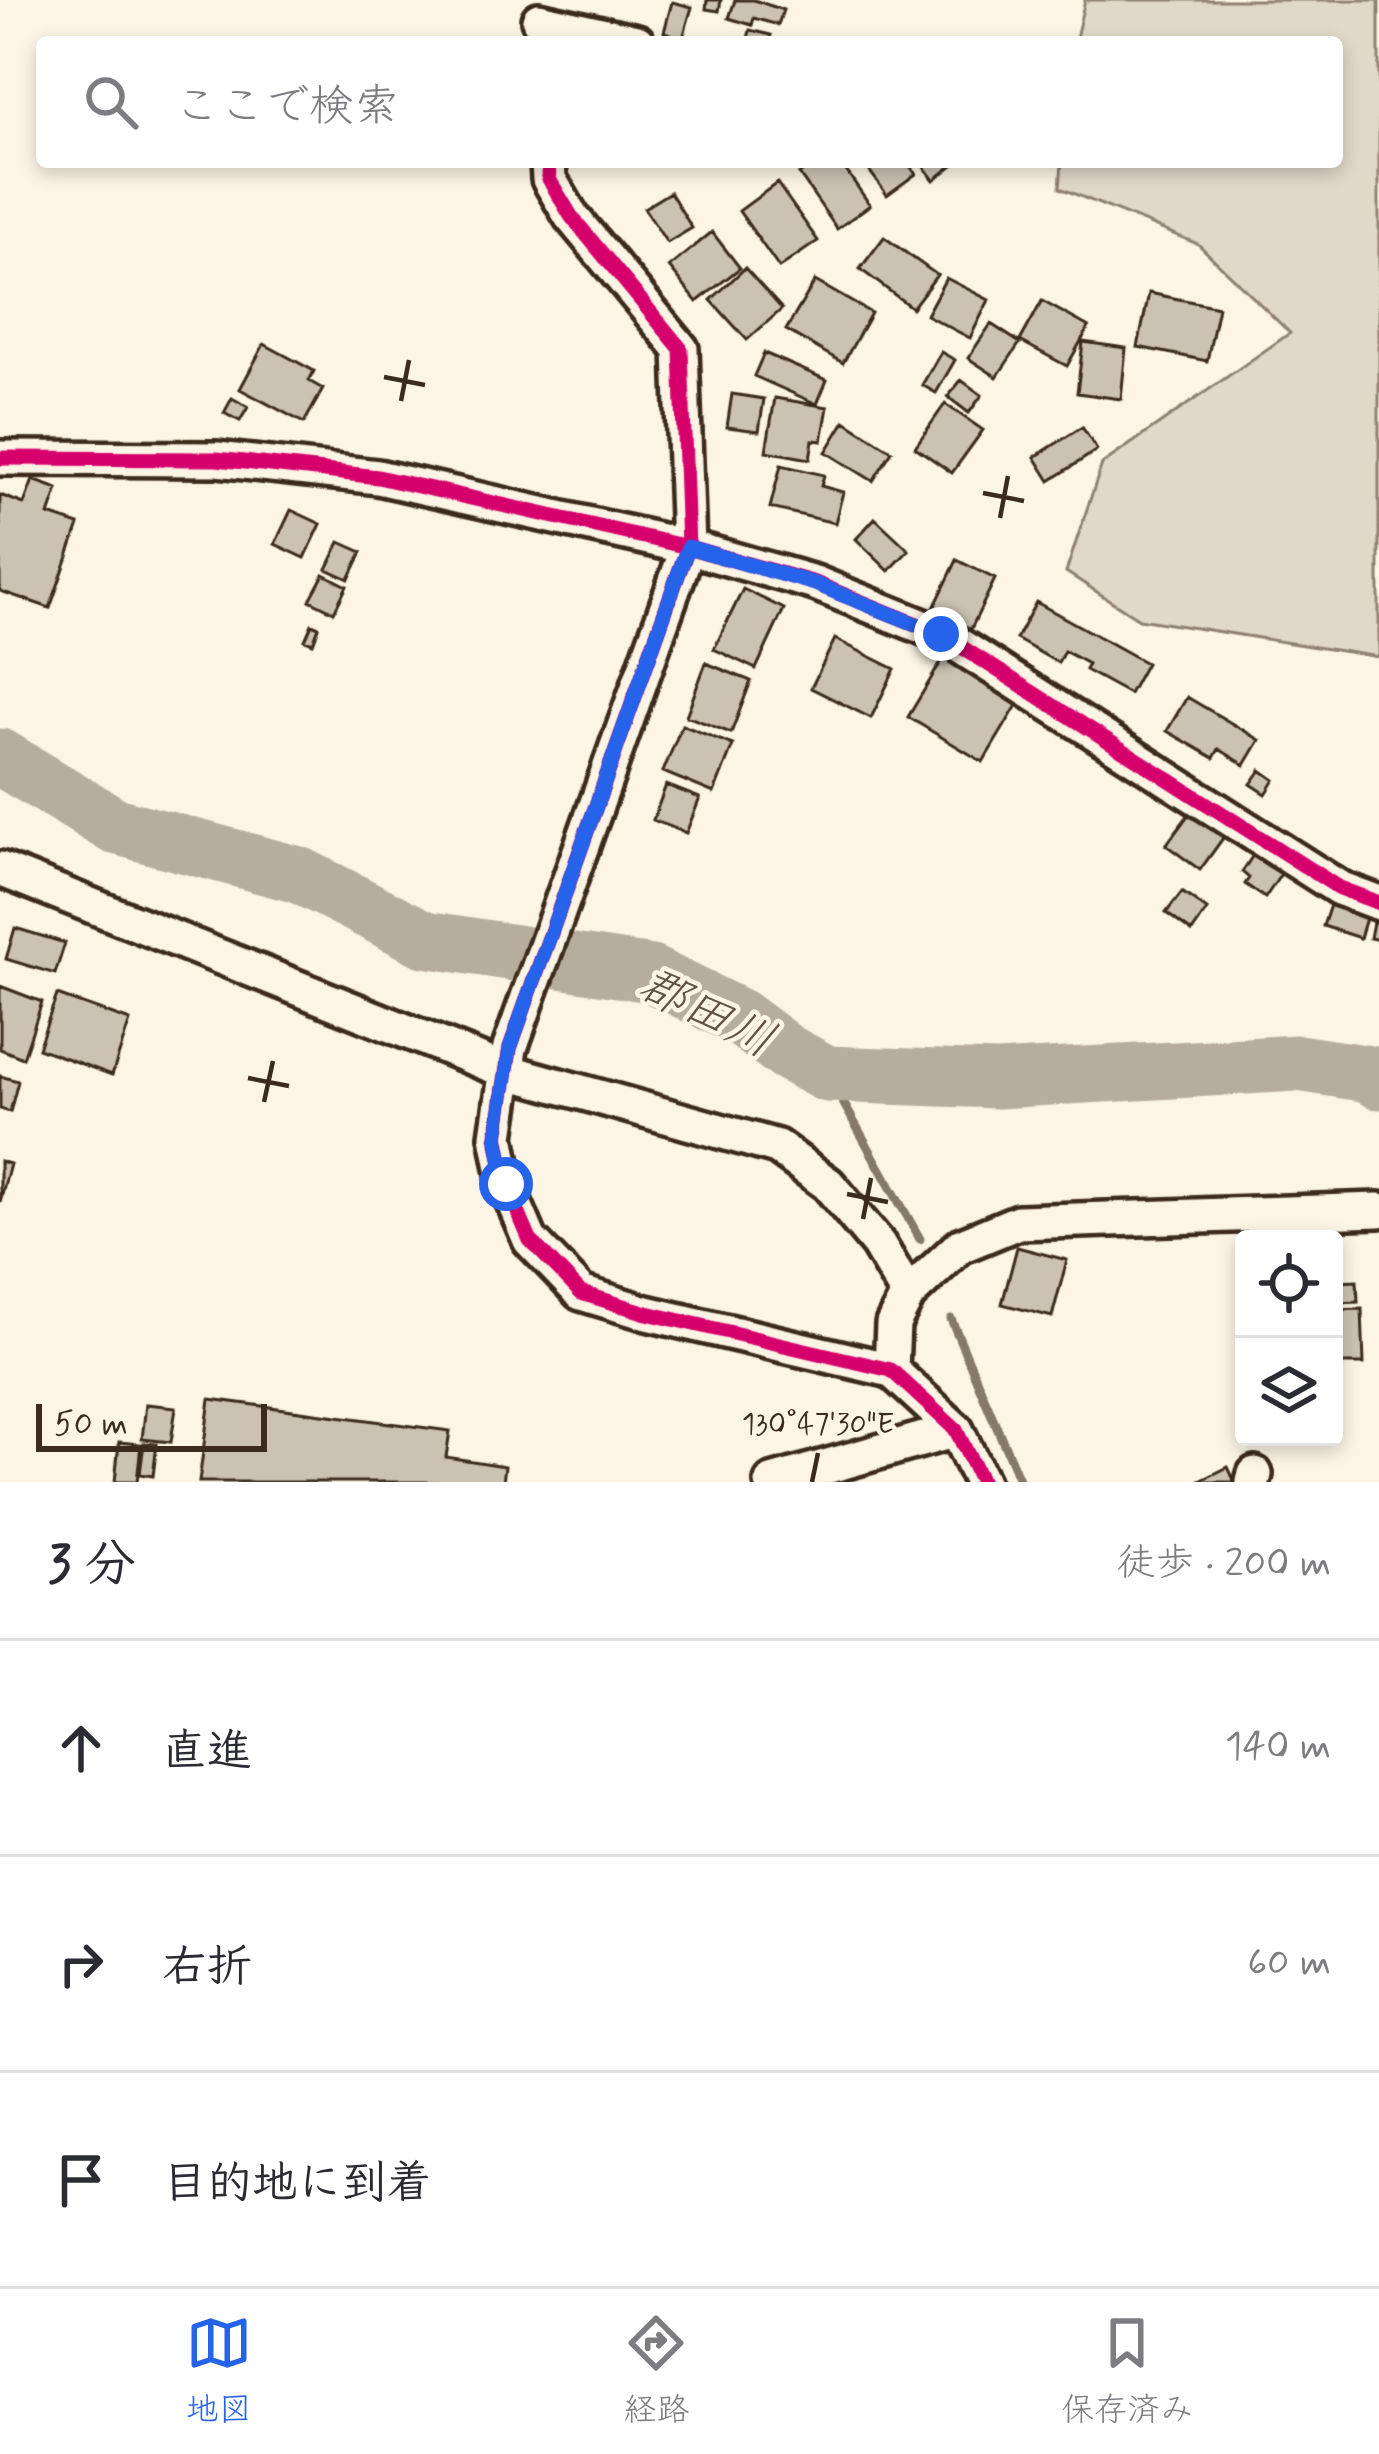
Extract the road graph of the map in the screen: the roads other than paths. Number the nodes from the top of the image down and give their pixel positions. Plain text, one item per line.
1 (539, 21) edge
2 (609, 36) edge
3 (548, 168) edge
4 (0, 458) edge
5 (688, 547) junction
6 (0, 869) edge
7 (1379, 903) edge
8 (508, 1060) junction
9 (1379, 1210) edge
10 (908, 1295) junction
11 (891, 1370) junction
12 (956, 1430) junction
13 (772, 1482) edge
14 (981, 1482) edge

1 - 2 street
3 - 5 street
4 - 5 street
5 - 7 street
5 - 8 street
6 - 8 street
8 - 10 street
8 - 11 street
9 - 10 street
10 - 11 street
11 - 12 street
12 - 13 street
12 - 14 street

